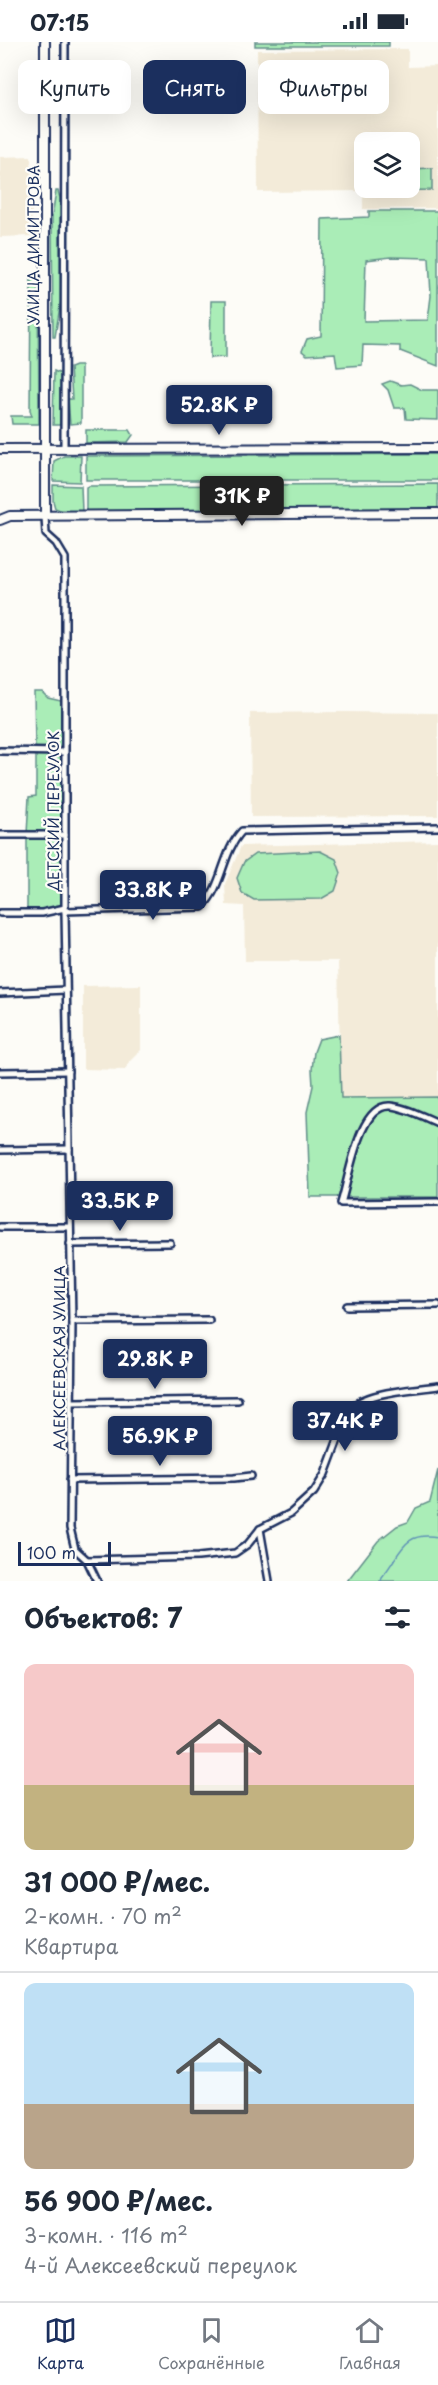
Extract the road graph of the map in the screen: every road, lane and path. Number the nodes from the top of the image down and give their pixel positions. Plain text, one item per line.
1 (45, 42) edge
2 (65, 42) edge
3 (438, 448) edge
4 (0, 449) edge
5 (46, 449) junction
6 (64, 449) junction
7 (438, 513) edge
8 (45, 516) junction
9 (0, 520) edge
10 (0, 752) edge
11 (64, 752) junction
12 (438, 827) edge
13 (0, 835) edge
14 (65, 835) junction
15 (65, 909) junction
16 (0, 913) edge
17 (66, 990) junction
18 (0, 993) edge
19 (0, 1071) edge
20 (68, 1071) junction
21 (438, 1123) edge
22 (69, 1149) junction
23 (0, 1150) edge
24 (438, 1202) edge
25 (0, 1227) edge
26 (69, 1227) junction
27 (170, 1243) dead end
28 (70, 1244) junction
29 (438, 1305) edge
30 (348, 1306) dead end
31 (209, 1320) dead end
32 (72, 1321) junction
33 (438, 1386) edge
34 (238, 1400) dead end
35 (72, 1402) junction
36 (251, 1476) dead end
37 (70, 1480) junction
38 (260, 1529) junction
39 (87, 1560) junction
40 (97, 1581) edge
41 (269, 1581) edge

1 - 5 main road, УЛИЦА ДИМИТРОВА
2 - 6 street
3 - 6 main road
4 - 5 main road
5 - 6 main road
5 - 8 main road, УЛИЦА ДИМИТРОВА
7 - 8 main road
8 - 9 main road
8 - 11 street, ДЕТСКИЙ ПЕРЕУЛОК
10 - 11 street
11 - 14 street, ДЕТСКИЙ ПЕРЕУЛОК
12 - 15 street, ДЕТСКИЙ ПЕРЕУЛОК
13 - 14 street
14 - 15 street, ДЕТСКИЙ ПЕРЕУЛОК
15 - 16 street
15 - 17 street, АЛЕКСЕЕВСКАЯ УЛИЦА
17 - 18 street
17 - 20 street, АЛЕКСЕЕВСКАЯ УЛИЦА
19 - 20 street
20 - 22 street, АЛЕКСЕЕВСКАЯ УЛИЦА
21 - 24 street
22 - 23 street
22 - 26 street, АЛЕКСЕЕВСКАЯ УЛИЦА
25 - 26 street
26 - 28 street, АЛЕКСЕЕВСКАЯ УЛИЦА
27 - 28 street
28 - 32 street, АЛЕКСЕЕВСКАЯ УЛИЦА
29 - 30 street
31 - 32 street
32 - 35 street, АЛЕКСЕЕВСКАЯ УЛИЦА
33 - 38 street
34 - 35 street
35 - 37 street, АЛЕКСЕЕВСКАЯ УЛИЦА
36 - 37 street
37 - 39 street, АЛЕКСЕЕВСКАЯ УЛИЦА
38 - 39 street
38 - 41 street
39 - 40 street, АЛЕКСЕЕВСКАЯ УЛИЦА

